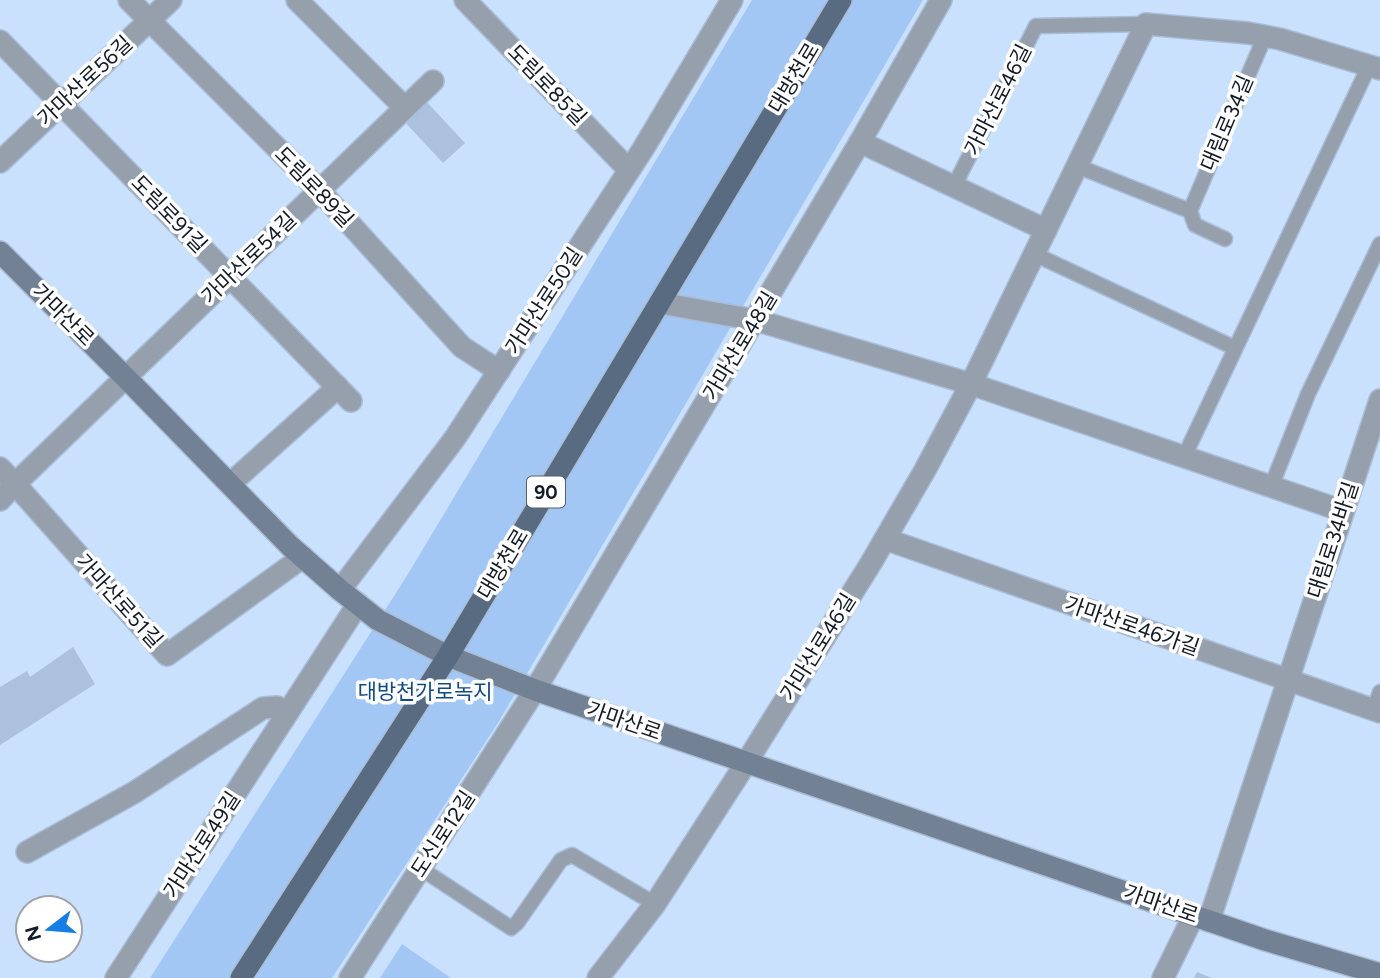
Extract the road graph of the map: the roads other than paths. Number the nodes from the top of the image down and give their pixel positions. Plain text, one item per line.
1 (129, 0) edge
2 (171, 0) edge
3 (297, 0) edge
4 (466, 0) edge
5 (733, 0) edge
6 (841, 0) edge
7 (941, 0) edge
8 (149, 21) junction
9 (1146, 24) junction
10 (1265, 36) junction
11 (0, 41) edge
12 (1374, 68) edge
13 (433, 80) dead end
14 (62, 104) junction
15 (405, 108) junction
16 (860, 142) junction
17 (0, 162) edge
18 (1077, 166) junction
19 (629, 170) junction
20 (954, 186) junction
21 (319, 190) junction
22 (1190, 211) junction
23 (1046, 230) junction
24 (1225, 239) dead end
25 (1380, 244) edge
26 (0, 252) edge
27 (1034, 254) junction
28 (230, 276) junction
29 (660, 303) junction
30 (755, 320) junction
31 (1235, 348) junction
32 (499, 370) junction
33 (125, 377) junction
34 (971, 384) junction
35 (1380, 400) edge
36 (1184, 457) junction
37 (0, 468) edge
38 (230, 484) junction
39 (1270, 486) junction
40 (7, 492) edge
41 (1343, 511) junction
42 (885, 539) junction
43 (303, 557) junction
44 (340, 590) junction
45 (358, 604) junction
46 (448, 656) junction
47 (1287, 680) junction
48 (535, 690) junction
49 (1378, 704) edge
50 (288, 712) junction
51 (746, 763) junction
52 (27, 852) dead end
53 (421, 868) junction
54 (655, 904) junction
55 (1201, 918) junction
56 (1380, 974) edge
57 (116, 978) edge
58 (241, 978) edge
59 (350, 978) edge
60 (599, 978) edge
61 (1163, 978) edge

1 - 8 street, 도림로89길
2 - 8 street, 가마산로56길
3 - 15 street
4 - 19 street, 도림로85길
5 - 19 street, 가마산로50길
6 - 29 main road, 대방천로 / 90
7 - 16 street, 가마산로48길
8 - 14 street, 가마산로56길
8 - 21 street, 도림로89길
9 - 10 street
9 - 18 street, 가마산로46길
9 - 20 lane, 가마산로46길
10 - 12 street
10 - 22 lane, 대림로34길
11 - 14 street, 도림로91길
12 - 31 lane
13 - 15 street, 가마산로54길
14 - 17 street, 가마산로56길
14 - 28 street, 도림로91길
15 - 21 street, 가마산로54길
16 - 20 street
16 - 30 street, 가마산로48길
18 - 22 lane
18 - 23 street, 가마산로46길
19 - 32 street, 가마산로50길
20 - 23 street
21 - 28 street, 가마산로54길
21 - 32 street, 도림로89길
22 - 24 lane
23 - 27 street, 가마산로46길
25 - 39 lane
26 - 33 main road, 가마산로
27 - 31 lane
27 - 34 street, 가마산로46길
28 - 33 street, 가마산로54길
28 - 38 street, 도림로91길
29 - 30 street
29 - 46 main road, 대방천로 / 90
30 - 34 street
30 - 48 street, 가마산로48길
31 - 36 lane
32 - 44 street, 가마산로50길
33 - 38 main road, 가마산로
33 - 40 street
34 - 36 street
34 - 42 street, 가마산로46길
35 - 41 street, 대림로34바길
36 - 39 street
37 - 40 street, 가마산로51길
38 - 43 main road, 가마산로
39 - 41 street
40 - 43 street, 가마산로51길
41 - 47 street, 대림로34바길
42 - 47 street, 가마산로46가길
42 - 51 street, 가마산로46길
43 - 44 main road, 가마산로
44 - 45 main road, 가마산로
45 - 46 main road, 가마산로
45 - 50 street, 가마산로49길
46 - 48 main road, 가마산로
46 - 58 main road, 대방천로 / 90
47 - 49 street, 가마산로46가길
47 - 55 street, 가마산로
48 - 51 main road, 가마산로
48 - 53 street, 도신로12길
50 - 52 street
50 - 57 street, 가마산로49길
51 - 54 street, 가마산로46길
51 - 55 main road, 가마산로
53 - 54 lane
53 - 59 street, 도신로12길
54 - 60 street, 가마산로46길
55 - 56 main road, 가마산로
55 - 61 street

